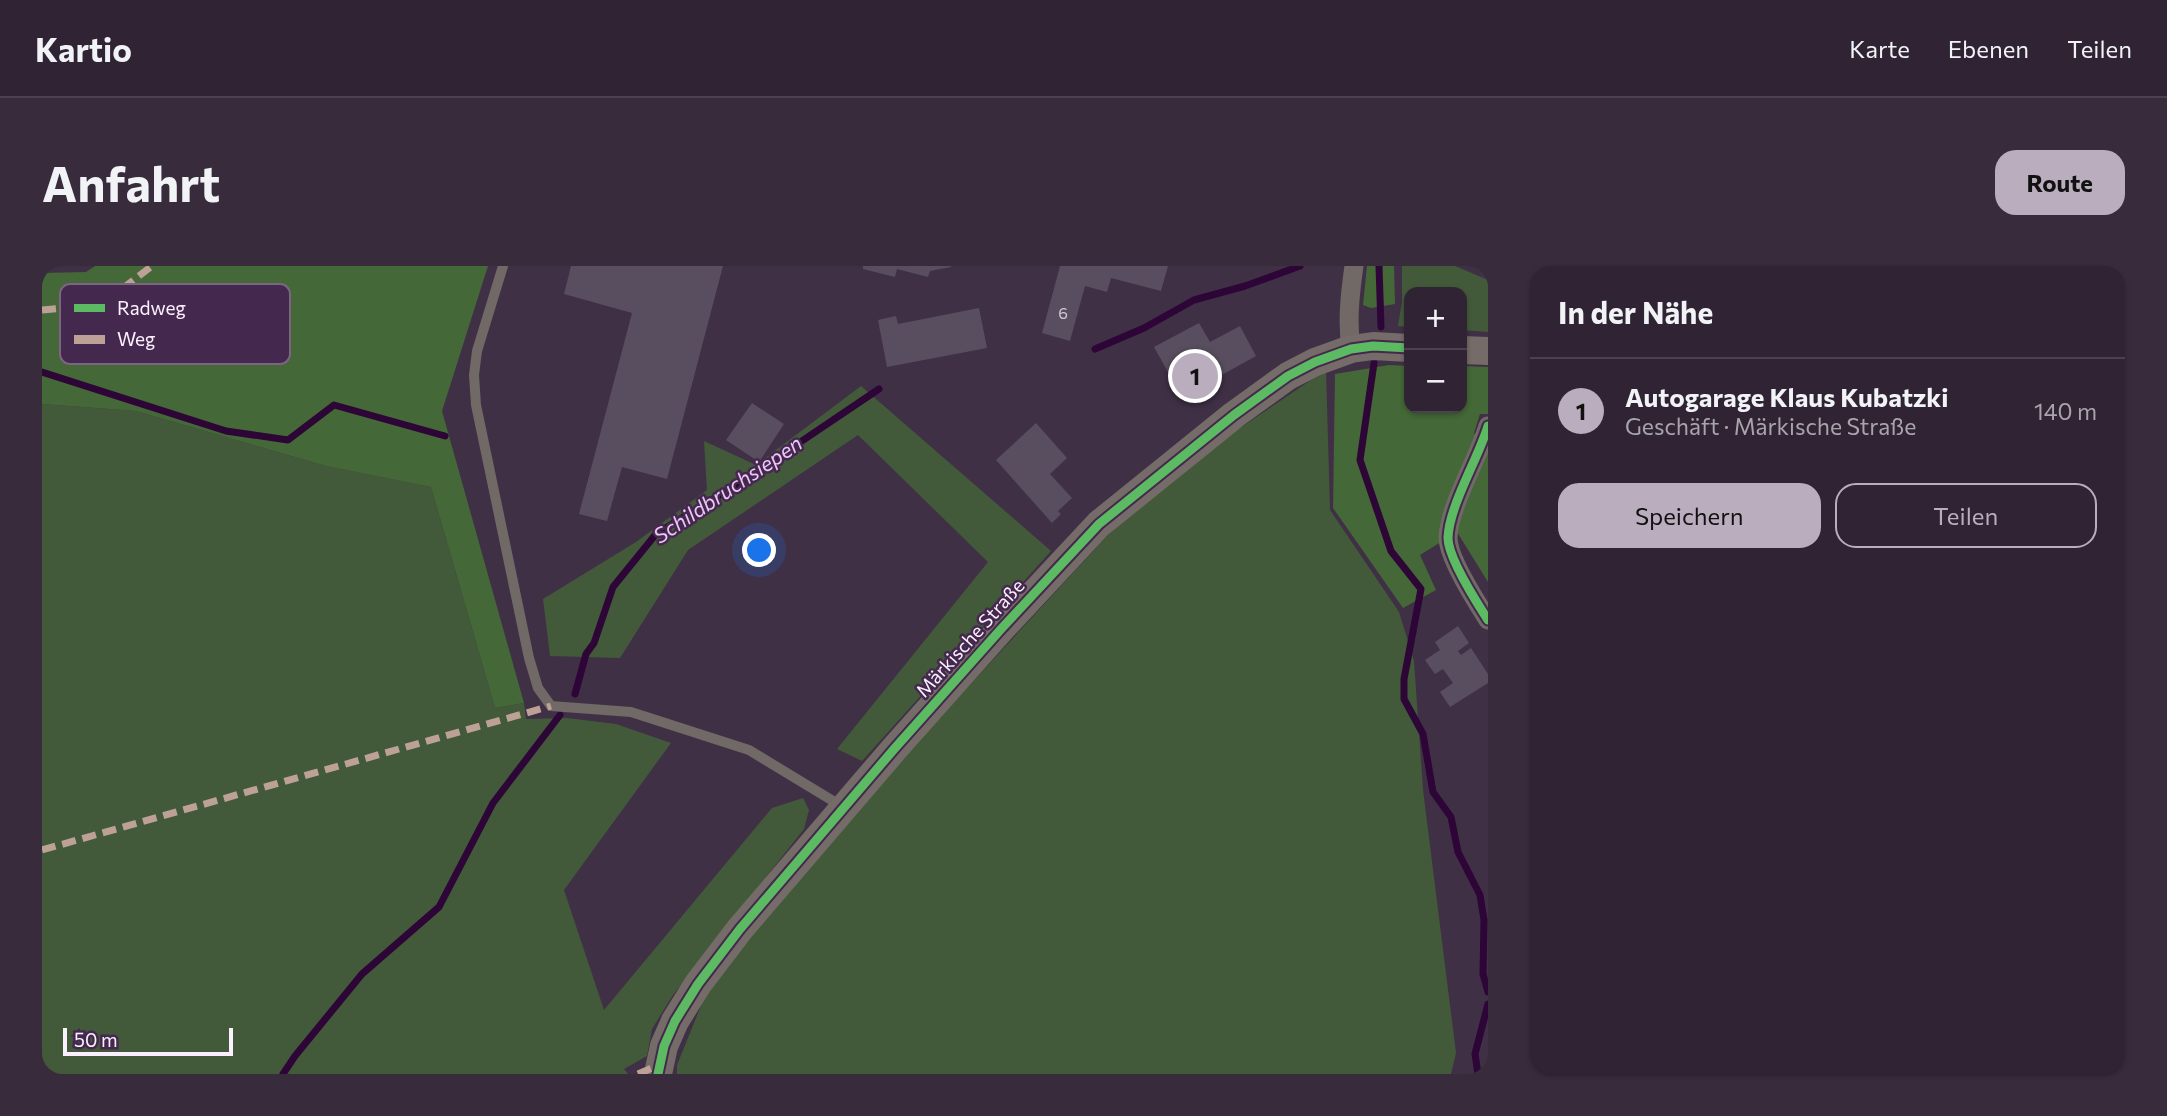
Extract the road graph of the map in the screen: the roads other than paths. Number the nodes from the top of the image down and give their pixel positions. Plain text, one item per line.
1 (503, 266) edge
2 (1354, 266) edge
3 (1404, 348) edge
4 (1351, 349) junction
5 (1467, 350) edge
6 (1488, 351) edge
7 (1488, 426) edge
8 (1488, 620) edge
9 (843, 807) junction
10 (658, 1074) edge

1 - 9 lane
2 - 4 street
3 - 4 main road, Märkische Straße
4 - 9 main road, Märkische Straße
5 - 6 main road
7 - 8 street
9 - 10 main road, Märkische Straße

